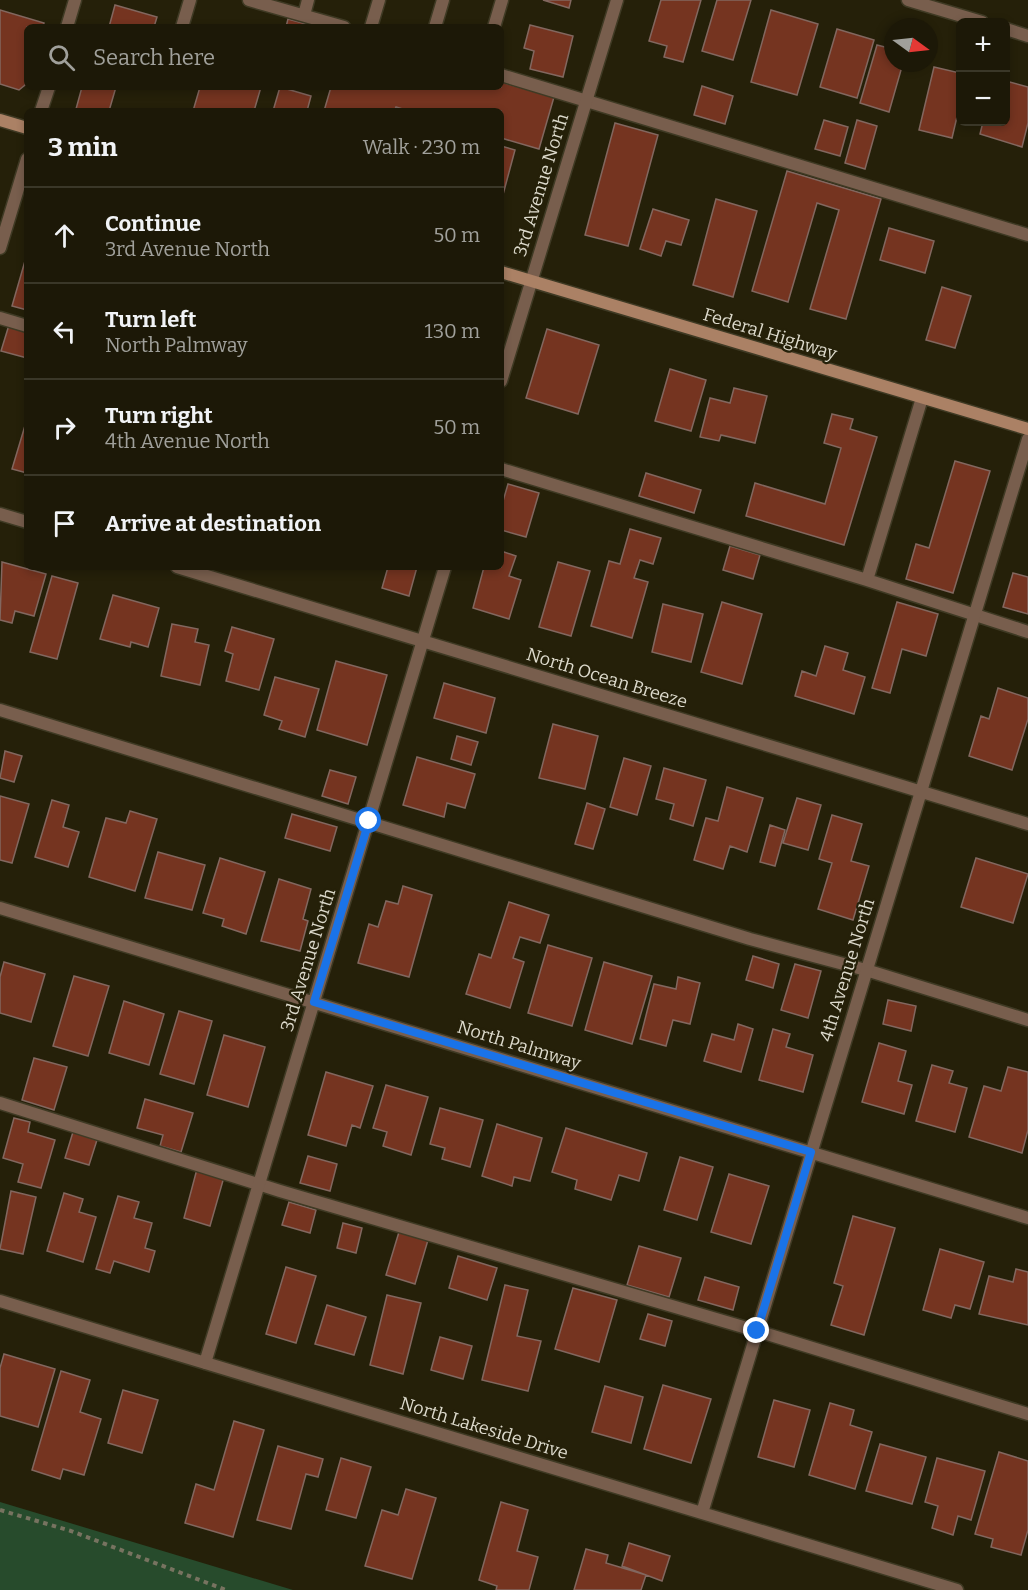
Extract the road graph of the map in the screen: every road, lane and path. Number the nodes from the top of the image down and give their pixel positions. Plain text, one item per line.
1 (75, 0) edge
2 (190, 0) edge
3 (249, 0) edge
4 (308, 0) edge
5 (379, 0) edge
6 (443, 0) edge
7 (502, 0) edge
8 (617, 0) edge
9 (908, 0) edge
10 (304, 15) junction
11 (969, 18) edge
12 (68, 24) edge
13 (183, 24) edge
14 (334, 24) edge
15 (372, 24) edge
16 (436, 24) edge
17 (495, 24) edge
18 (1010, 31) edge
19 (1028, 36) edge
20 (504, 76) edge
21 (48, 90) edge
22 (586, 100) junction
23 (42, 108) edge
24 (0, 120) edge
25 (24, 127) edge
26 (24, 169) edge
27 (1028, 235) edge
28 (0, 248) edge
29 (504, 273) edge
30 (531, 281) junction
31 (0, 318) edge
32 (24, 325) edge
33 (504, 371) edge
34 (922, 398) junction
35 (1028, 429) edge
36 (1028, 439) edge
37 (504, 470) edge
38 (0, 514) edge
39 (24, 521) edge
40 (187, 570) edge
41 (444, 570) edge
42 (867, 580) junction
43 (975, 613) junction
44 (1028, 632) edge
45 (423, 642) junction
46 (0, 710) edge
47 (920, 791) junction
48 (369, 821) junction
49 (1028, 824) edge
50 (0, 908) edge
51 (866, 970) junction
52 (314, 1002) junction
53 (1028, 1020) edge
54 (0, 1103) edge
55 (811, 1152) junction
56 (259, 1184) junction
57 (1028, 1218) edge
58 (0, 1301) edge
59 (757, 1331) junction
60 (205, 1363) junction
61 (1028, 1414) edge
62 (0, 1510) edge
63 (702, 1513) junction
64 (226, 1590) edge
65 (957, 1590) edge

1 - 12 street
2 - 13 street
3 - 10 street
4 - 10 street
5 - 15 street
6 - 16 street
7 - 17 street
8 - 22 street, 3rd Avenue North
9 - 11 street
10 - 14 street
18 - 19 street
20 - 22 street
21 - 23 street
22 - 27 street
22 - 30 street, 3rd Avenue North
24 - 25 main road
26 - 28 street
29 - 30 main road, Federal Highway
30 - 33 street, 3rd Avenue North
30 - 34 main road, Federal Highway
31 - 32 street
34 - 35 main road, Federal Highway
34 - 42 street
36 - 43 street, 4th Avenue North
37 - 42 street
38 - 39 street
40 - 45 street, North Ocean Breeze
41 - 45 street, 3rd Avenue North
42 - 43 street
43 - 44 street
43 - 47 street, 4th Avenue North
45 - 47 street, North Ocean Breeze
45 - 48 street, 3rd Avenue North
46 - 48 street
47 - 49 street, North Ocean Breeze
47 - 51 street, 4th Avenue North
48 - 51 street
48 - 52 street, 3rd Avenue North
50 - 52 street, North Palmway
51 - 53 street
51 - 55 street, 4th Avenue North
52 - 55 street, North Palmway
52 - 56 street, 3rd Avenue North
54 - 56 street
55 - 57 street, North Palmway
55 - 59 street, 4th Avenue North
56 - 59 street
56 - 60 street, 3rd Avenue North
58 - 60 street, North Lakeside Drive
59 - 61 street
59 - 63 street, 4th Avenue North
60 - 63 street, North Lakeside Drive
62 - 64 path
63 - 65 street, North Lakeside Drive

